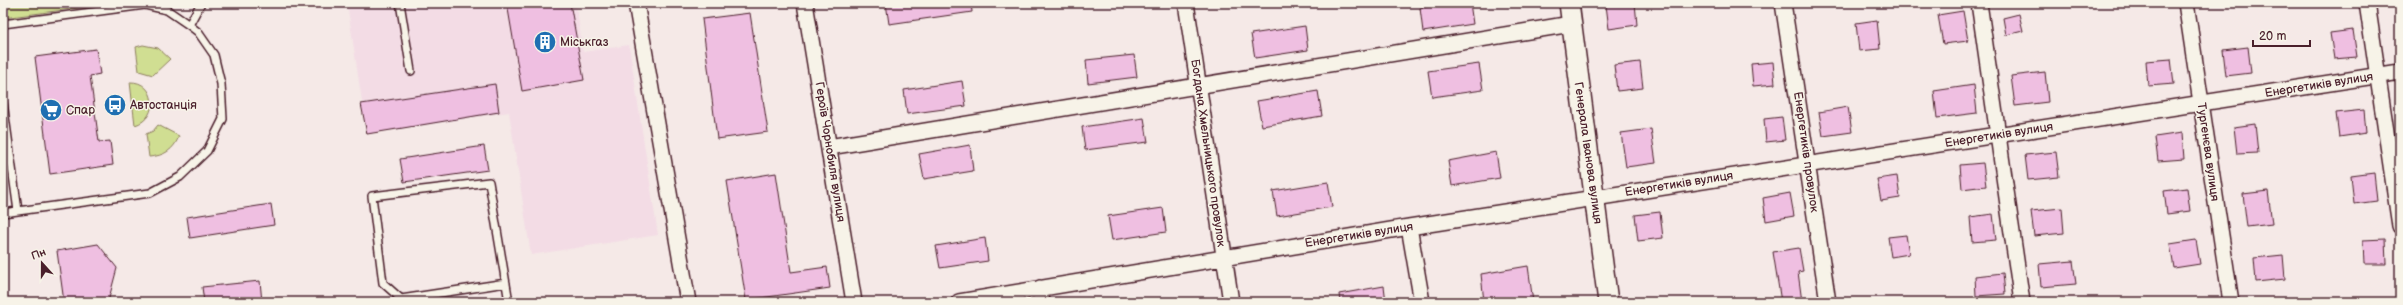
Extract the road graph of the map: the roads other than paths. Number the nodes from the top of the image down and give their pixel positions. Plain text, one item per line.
1 (201, 3) edge
2 (400, 3) edge
3 (636, 3) edge
4 (806, 3) edge
5 (1186, 3) edge
6 (1568, 3) edge
7 (1784, 3) edge
8 (1979, 3) edge
9 (2186, 3) edge
10 (2367, 3) edge
11 (3, 24) edge
12 (1571, 24) junction
13 (189, 25) junction
14 (411, 71) dead end
15 (2400, 72) edge
16 (2378, 76) junction
17 (1198, 85) junction
18 (3, 102) edge
19 (2201, 104) junction
20 (1998, 136) junction
21 (829, 147) junction
22 (1808, 164) junction
23 (1594, 197) junction
24 (18, 211) junction
25 (3, 213) edge
26 (2400, 226) edge
27 (1409, 227) junction
28 (1222, 256) junction
29 (506, 283) junction
30 (1041, 295) edge
31 (509, 302) edge
32 (688, 302) edge
33 (854, 302) edge
34 (959, 302) edge
35 (1231, 302) edge
36 (1422, 302) edge
37 (1608, 302) edge
38 (1828, 302) edge
39 (2022, 302) edge
40 (2231, 302) edge

1 - 13 lane
2 - 14 lane
3 - 32 street
4 - 21 street, Героїв Чорнобиля вулиця
5 - 17 street, Богдана Хмельницького провулок
6 - 12 street, Генерала Іванова вулиця
7 - 22 street, Енергетиків провулок
8 - 20 street
9 - 19 street, Тургенєва вулиця
10 - 16 street
11 - 13 lane
12 - 17 street
12 - 23 street, Генерала Іванова вулиця
13 - 24 lane
15 - 16 street, Енергетиків вулиця
16 - 19 street, Енергетиків вулиця
16 - 26 street
17 - 21 street
17 - 28 street, Богдана Хмельницького провулок
18 - 24 lane
19 - 20 street, Енергетиків вулиця
19 - 40 street, Тургенєва вулиця
20 - 22 street, Енергетиків вулиця
20 - 39 street
21 - 33 street, Героїв Чорнобиля вулиця
22 - 23 street, Енергетиків вулиця
22 - 38 street, Енергетиків провулок
23 - 27 street, Енергетиків вулиця
23 - 37 street, Генерала Іванова вулиця
24 - 25 lane
27 - 28 street, Енергетиків вулиця
27 - 36 street
28 - 30 street, Енергетиків вулиця
28 - 35 street, Богдана Хмельницького провулок
29 - 29 lane
29 - 31 lane
30 - 34 street, Енергетиків вулиця

